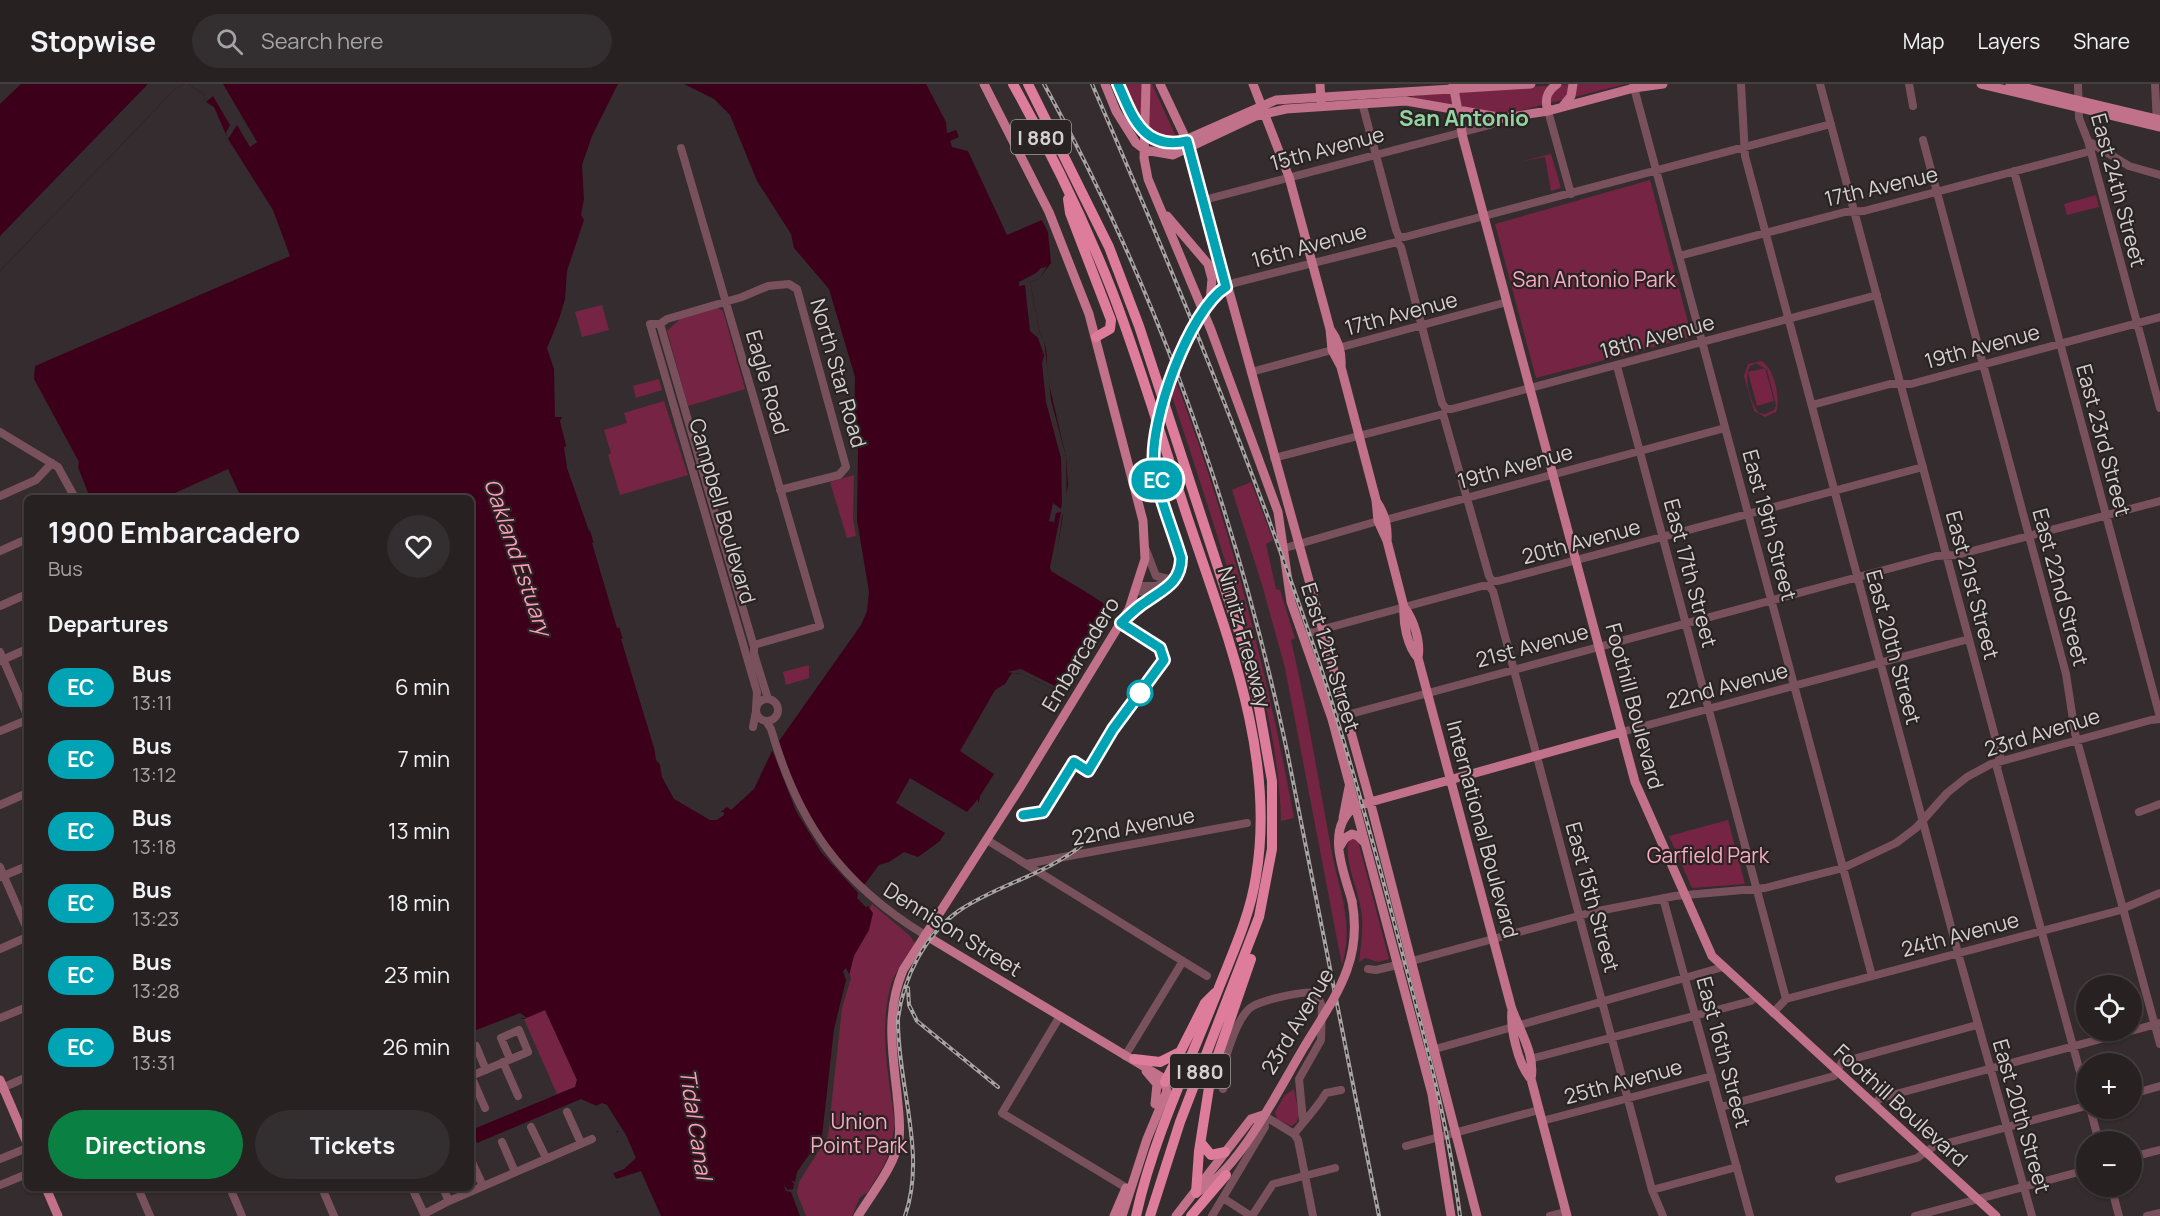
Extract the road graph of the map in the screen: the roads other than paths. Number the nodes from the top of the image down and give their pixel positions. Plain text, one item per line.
1 (984, 84) edge
2 (1013, 84) edge
3 (1028, 84) edge
4 (1105, 84) edge
5 (1118, 84) edge
6 (1146, 84) edge
7 (1160, 84) edge
8 (1253, 84) edge
9 (1320, 84) edge
10 (1531, 84) edge
11 (1557, 84) edge
12 (1573, 84) edge
13 (1657, 84) edge
14 (1663, 84) edge
15 (1741, 84) edge
16 (1820, 84) edge
17 (1909, 84) edge
18 (1981, 84) edge
19 (2010, 84) edge
20 (2078, 84) edge
21 (2155, 84) edge
22 (1489, 85) edge
23 (1992, 85) edge
24 (1634, 86) edge
25 (1454, 87) edge
26 (1405, 92) edge
27 (1361, 99) junction
28 (1321, 101) junction
29 (2079, 104) junction
30 (1147, 106) junction
31 (1913, 106) dead end
32 (1561, 107) junction
33 (1129, 108) junction
34 (1263, 109) junction
35 (1460, 110) junction
36 (1548, 111) junction
37 (1504, 118) junction
38 (2159, 123) edge
39 (1831, 124) junction
40 (1463, 132) junction
41 (1145, 134) junction
42 (1923, 140) dead end
43 (2088, 141) junction
44 (1188, 145) junction
45 (1745, 147) junction
46 (681, 148) dead end
47 (1145, 150) junction
48 (2091, 151) junction
49 (1375, 154) junction
50 (1656, 171) junction
51 (2014, 171) junction
52 (2160, 175) edge
53 (1289, 177) junction
54 (1067, 190) junction
55 (1937, 192) junction
56 (1571, 194) junction
57 (1204, 200) junction
58 (1158, 204) junction
59 (1855, 212) junction
60 (1484, 216) junction
61 (1766, 234) junction
62 (1398, 239) junction
63 (1679, 256) junction
64 (1313, 262) junction
65 (1226, 287) junction
66 (1877, 295) junction
67 (1211, 298) junction
68 (725, 302) junction
69 (1507, 303) junction
70 (2160, 317) edge
71 (1788, 319) junction
72 (2136, 323) junction
73 (660, 324) junction
74 (1422, 326) junction
75 (1096, 337) junction
76 (1702, 342) junction
77 (2060, 344) junction
78 (1335, 349) junction
79 (1984, 365) junction
80 (1617, 366) junction
81 (1251, 372) junction
82 (1901, 384) junction
83 (1530, 388) junction
84 (1812, 405) junction
85 (2160, 408) edge
86 (1444, 411) junction
87 (1725, 428) junction
88 (0, 433) edge
89 (1358, 435) junction
90 (1640, 451) junction
91 (1274, 458) junction
92 (52, 463) junction
93 (1923, 467) junction
94 (1553, 474) junction
95 (780, 490) junction
96 (1834, 492) junction
97 (74, 495) edge
98 (0, 496) edge
99 (1467, 498) junction
100 (2160, 501) edge
101 (1748, 515) junction
102 (2106, 515) junction
103 (1381, 521) junction
104 (2029, 536) junction
105 (1662, 538) junction
106 (24, 540) edge
107 (1297, 544) junction
108 (1145, 546) junction
109 (1285, 548) junction
110 (0, 551) edge
111 (1946, 556) junction
112 (1576, 560) junction
113 (1857, 578) junction
114 (1173, 580) junction
115 (1490, 583) junction
116 (1138, 588) junction
117 (1159, 594) junction
118 (24, 595) edge
119 (1771, 601) junction
120 (0, 606) edge
121 (1404, 607) junction
122 (1121, 623) junction
123 (1685, 623) junction
124 (1322, 630) junction
125 (1305, 634) junction
126 (1969, 639) junction
127 (754, 645) junction
128 (1599, 646) junction
129 (24, 650) edge
130 (1, 658) edge
131 (1880, 664) junction
132 (1513, 669) junction
133 (1794, 686) junction
134 (1427, 692) junction
135 (769, 699) junction
136 (756, 709) junction
137 (1708, 709) junction
138 (24, 711) edge
139 (1346, 715) junction
140 (775, 717) junction
141 (2160, 718) edge
142 (24, 719) edge
143 (1332, 719) junction
144 (765, 721) junction
145 (771, 729) junction
146 (0, 731) edge
147 (1622, 732) junction
148 (2077, 740) junction
149 (1536, 755) junction
150 (1999, 761) junction
151 (1451, 778) junction
152 (1349, 784) junction
153 (24, 794) edge
154 (1370, 801) junction
155 (2160, 804) edge
156 (0, 805) edge
157 (1356, 806) junction
158 (2139, 812) dead end
159 (1343, 820) junction
160 (1922, 820) junction
161 (1247, 823) dead end
162 (987, 840) junction
163 (1365, 843) junction
164 (1339, 848) junction
165 (1026, 864) junction
166 (0, 867) edge
167 (24, 867) edge
168 (1843, 868) junction
169 (2, 877) edge
170 (1757, 889) junction
171 (2160, 893) edge
172 (1684, 895) junction
173 (1663, 898) junction
174 (2123, 908) junction
175 (1579, 915) junction
176 (24, 923) edge
177 (1256, 927) junction
178 (2041, 931) junction
179 (925, 936) junction
180 (24, 938) edge
181 (1493, 938) junction
182 (0, 948) edge
183 (1958, 953) junction
184 (1411, 960) junction
185 (1183, 961) junction
186 (1397, 965) junction
187 (1723, 967) junction
188 (1368, 969) dead end
189 (1207, 976) dead end
190 (1872, 976) junction
191 (1685, 977) junction
192 (1217, 991) junction
193 (1756, 997) junction
194 (1786, 999) junction
195 (1602, 1002) junction
196 (24, 1008) edge
197 (1773, 1013) junction
198 (1697, 1015) junction
199 (1060, 1016) junction
200 (0, 1018) edge
201 (2157, 1024) edge
202 (1977, 1025) junction
203 (1516, 1026) junction
204 (1612, 1037) junction
205 (2160, 1044) edge
206 (476, 1046) dead end
207 (2074, 1047) junction
208 (1435, 1049) junction
209 (1180, 1052) junction
210 (1421, 1053) junction
211 (2076, 1055) edge
212 (1130, 1057) junction
213 (1530, 1059) junction
214 (1991, 1069) junction
215 (486, 1070) junction
216 (1837, 1071) junction
217 (474, 1075) edge
218 (1712, 1076) junction
219 (24, 1078) edge
220 (1531, 1078) junction
221 (1165, 1082) junction
222 (474, 1083) edge
223 (1, 1086) edge
224 (2160, 1086) edge
225 (1223, 1089) dead end
226 (1341, 1090) dead end
227 (2142, 1091) edge
228 (518, 1096) dead end
229 (1628, 1098) junction
230 (1155, 1104) junction
231 (1873, 1104) junction
232 (1720, 1107) junction
233 (485, 1108) dead end
234 (1539, 1110) junction
235 (2076, 1110) edge
236 (567, 1112) dead end
237 (1263, 1115) junction
238 (1303, 1121) junction
239 (1542, 1121) junction
240 (531, 1127) dead end
241 (2008, 1127) junction
242 (1454, 1133) junction
243 (1294, 1134) junction
244 (1440, 1136) junction
245 (24, 1138) edge
246 (592, 1138) dead end
247 (501, 1142) dead end
248 (581, 1143) junction
249 (1201, 1143) junction
250 (1406, 1146) dead end
251 (24, 1147) edge
252 (2160, 1150) edge
253 (1225, 1152) junction
254 (1927, 1153) junction
255 (2142, 1154) edge
256 (546, 1158) junction
257 (0, 1159) edge
258 (1230, 1164) junction
259 (474, 1166) edge
260 (1737, 1167) junction
261 (1335, 1168) dead end
262 (515, 1172) junction
263 (2076, 1173) edge
264 (24, 1175) edge
265 (1226, 1175) joint
266 (1306, 1176) junction
267 (1839, 1179) dead end
268 (0, 1185) edge
269 (483, 1186) junction
270 (2024, 1186) junction
271 (1128, 1189) junction
272 (474, 1190) edge
273 (1652, 1190) junction
274 (47, 1191) edge
275 (139, 1191) edge
276 (231, 1191) edge
277 (323, 1191) edge
278 (413, 1191) edge
279 (444, 1191) edge
280 (471, 1191) edge
281 (1196, 1193) junction
282 (2114, 1197) edge
283 (1223, 1198) junction
284 (1978, 1199) junction
285 (449, 1200) junction
286 (2160, 1213) edge
287 (1567, 1214) edge
288 (424, 1215) edge
289 (58, 1216) edge
290 (150, 1216) edge
291 (242, 1216) edge
292 (334, 1216) edge
293 (858, 1216) edge
294 (1114, 1216) edge
295 (1122, 1216) edge
296 (1136, 1216) edge
297 (1150, 1216) edge
298 (1176, 1216) edge
299 (1191, 1216) edge
300 (1212, 1216) edge
301 (1252, 1216) edge
302 (1314, 1216) edge
303 (1451, 1216) edge
304 (1477, 1216) edge
305 (1550, 1216) edge
306 (1663, 1216) edge
307 (1750, 1216) edge
308 (1915, 1216) edge
309 (1996, 1216) edge
310 (2032, 1216) edge
311 (2119, 1216) edge
312 (2147, 1216) edge

1 - 75 main road, Embarcadero
2 - 54 highway, Nimitz Freeway / I 880
3 - 177 highway, Nimitz Freeway / I 880
4 - 47 main road
5 - 33 main road
6 - 30 main road, East 12th Street
7 - 44 main road, East 12th Street
8 - 34 main road, International Boulevard
9 - 28 main road
10 - 22 main road
11 - 36 main road
12 - 32 main road
13 - 14 main road, 15th Avenue
13 - 24 main road, 15th Avenue
15 - 45 street, East 20th Street
16 - 39 street, East 21st Street
17 - 31 street
18 - 23 main road
19 - 29 main road
20 - 29 street, East 24th Street
21 - 38 street
22 - 25 main road
23 - 29 main road
24 - 32 main road, 15th Avenue
24 - 50 street, East 19th Street
25 - 26 main road
25 - 35 main road, Foothill Boulevard
26 - 27 main road
26 - 35 main road
27 - 28 main road
27 - 49 street, East 15th Street
28 - 34 main road
29 - 38 main road
29 - 43 street, East 24th Street
30 - 33 main road
30 - 41 main road, East 12th Street
32 - 36 main road, 15th Avenue
33 - 41 main road
34 - 44 main road
34 - 53 main road, International Boulevard
35 - 37 main road
35 - 40 main road, Foothill Boulevard
36 - 37 main road, 15th Avenue
36 - 56 street
37 - 40 street, 15th Avenue
39 - 45 street, 16th Avenue
39 - 59 street, East 21st Street
40 - 49 street, 15th Avenue
40 - 60 main road, Foothill Boulevard
41 - 44 main road
41 - 47 main road, East 12th Street
42 - 55 street, East 22nd Street
43 - 48 street, East 24th Street
43 - 52 street
44 - 47 main road
44 - 57 main road, East 12th Street
45 - 50 street, 16th Avenue
45 - 61 street, East 20th Street
46 - 68 street, Eagle Road
47 - 58 main road, East 12th Street
48 - 51 street, 17th Avenue
48 - 72 street, East 24th Street
49 - 53 street, 15th Avenue
49 - 62 street, East 15th Street
50 - 56 street, 16th Avenue
50 - 63 street, East 19th Street
51 - 55 street, 17th Avenue
51 - 77 street, East 23rd Street
53 - 57 street, 15th Avenue
53 - 64 main road, International Boulevard
54 - 75 highway
54 - 192 highway, Nimitz Freeway / I 880
55 - 59 street, 17th Avenue
55 - 79 street, East 22nd Street
56 - 60 street, 16th Avenue
57 - 65 main road, East 12th Street
58 - 67 main road
58 - 109 main road, East 12th Street
59 - 61 street, 17th Avenue
59 - 66 street, East 21st Street
60 - 62 street, 16th Avenue
60 - 69 main road, Foothill Boulevard
61 - 63 street, 17th Avenue
61 - 71 street, East 20th Street
62 - 64 street, 16th Avenue
62 - 74 street, East 15th Street
63 - 76 street, East 19th Street
64 - 65 street, 16th Avenue
64 - 78 main road, International Boulevard
65 - 67 street, 16th Avenue
65 - 81 main road, East 12th Street
66 - 71 street, 18th Avenue
66 - 82 street, East 21st Street
67 - 114 street, 16th Avenue, bridge
68 - 73 street
68 - 95 street, Eagle Road
68 - 95 street, North Star Road
69 - 74 street, 17th Avenue
69 - 83 main road, Foothill Boulevard
70 - 72 street, 19th Avenue
71 - 76 street, 18th Avenue
71 - 84 street, East 20th Street
72 - 77 street, 19th Avenue
72 - 85 street, East 24th Street
73 - 127 street, Campbell Boulevard
73 - 136 street, Campbell Boulevard
74 - 78 street, 17th Avenue
74 - 86 street, East 15th Street
75 - 108 main road, Embarcadero
76 - 80 street, 18th Avenue
76 - 87 street, East 19th Street
77 - 79 street, 19th Avenue
77 - 102 street, East 23rd Street
78 - 81 street, 17th Avenue
78 - 89 main road, International Boulevard
79 - 82 street, 19th Avenue
79 - 104 street, East 22nd Street
80 - 83 street, 18th Avenue
80 - 90 street, East 17th Street
81 - 91 main road, East 12th Street
82 - 84 street, 19th Avenue
82 - 93 street, East 21st Street
83 - 86 street, 18th Avenue
83 - 94 main road, Foothill Boulevard
84 - 96 street, East 20th Street
86 - 89 street, 18th Avenue
86 - 99 street, East 15th Street
87 - 90 street, 19th Avenue
87 - 101 street, East 19th Street
88 - 92 street
89 - 91 street, 18th Avenue
89 - 103 main road, International Boulevard
90 - 94 street, 19th Avenue
90 - 105 street, East 17th Street
91 - 107 main road, East 12th Street
92 - 97 street
92 - 98 street
93 - 96 street, 20th Avenue
93 - 111 street, East 21st Street
94 - 99 street, 19th Avenue
94 - 112 main road, Foothill Boulevard
95 - 127 street, Eagle Road
96 - 101 street, 20th Avenue
96 - 113 street, East 20th Street
99 - 103 street, 19th Avenue
99 - 115 street, East 15th Street
100 - 102 street, 21st Avenue
101 - 105 street, 20th Avenue
101 - 119 street, East 19th Street
102 - 104 street, 21st Avenue
102 - 141 street, East 23rd Street
103 - 107 street, 19th Avenue
103 - 121 main road, International Boulevard
104 - 111 street, 21st Avenue
104 - 148 street, East 22nd Street
105 - 112 street, 20th Avenue
105 - 123 street, East 17th Street
106 - 110 street
107 - 109 street, 19th Avenue
107 - 124 main road, East 12th Street
108 - 114 street
108 - 116 main road, Embarcadero
109 - 125 main road, East 12th Street
111 - 113 street, 21st Avenue
111 - 126 street, East 21st Street
112 - 115 street, 20th Avenue
112 - 128 main road, Foothill Boulevard
113 - 119 street, 21st Avenue
113 - 131 street, East 20th Street
114 - 116 street
114 - 117 street
115 - 121 street, 20th Avenue
115 - 132 street, East 15th Street
116 - 117 street
116 - 122 main road, Embarcadero
117 - 122 street
118 - 120 street
119 - 123 street, 21st Avenue
119 - 133 street, East 19th Street
121 - 124 street, 20th Avenue
121 - 134 main road, International Boulevard
122 - 162 main road, Embarcadero
123 - 128 street, 21st Avenue
123 - 137 street, East 17th Street
124 - 125 street, 20th Avenue
124 - 139 main road, East 12th Street
125 - 143 main road, East 12th Street
126 - 131 street, 22nd Avenue
126 - 150 street, East 21st Street
127 - 135 street, Campbell Boulevard
128 - 132 street, 21st Avenue
128 - 147 main road, Foothill Boulevard
129 - 130 street
130 - 138 street
131 - 133 street, 22nd Avenue
131 - 160 street, East 20th Street
132 - 134 street, 21st Avenue
132 - 149 street, East 15th Street
133 - 137 street, 22nd Avenue
133 - 168 street, East 19th Street
134 - 139 street, 21st Avenue
134 - 151 main road, International Boulevard
135 - 136 street
135 - 140 street
136 - 144 street
137 - 147 street, 22nd Avenue
137 - 170 street, East 17th Street
139 - 143 street, 21st Avenue
139 - 154 main road, East 12th Street
140 - 144 street
140 - 145 street
141 - 148 street, 23rd Avenue
142 - 146 street
143 - 152 main road, East 12th Street
144 - 145 street, Dennison Street
145 - 179 street, Dennison Street
147 - 149 main road, 22nd Avenue
147 - 172 main road, Foothill Boulevard
148 - 150 street, 23rd Avenue
148 - 174 street, East 22nd Street
149 - 151 main road, 22nd Avenue
149 - 175 street, East 15th Street
150 - 160 street, 23rd Avenue
150 - 178 street, East 21st Street
151 - 154 main road, 22nd Avenue
151 - 181 main road, International Boulevard
152 - 157 main road, East 12th Street
152 - 159 main road, 23rd Avenue
153 - 156 street
154 - 157 main road, 22nd Avenue
154 - 184 main road, East 12th Street
155 - 158 street
157 - 159 main road
157 - 163 main road, East 12th Street
159 - 164 main road, 23rd Avenue
160 - 168 street, 23rd Avenue
160 - 183 street, East 20th Street
161 - 165 street, 22nd Avenue
162 - 165 street
162 - 179 main road, Embarcadero
163 - 164 main road
163 - 186 main road, East 12th Street
164 - 237 main road, 23rd Avenue, bridge
165 - 185 street
166 - 169 street
167 - 169 street
168 - 170 street, 23rd Avenue
168 - 190 street, East 19th Street
169 - 176 street
170 - 172 street, 23rd Avenue
170 - 194 street, East 17th Street
171 - 174 street, 24th Avenue
172 - 173 street, 23rd Avenue
172 - 187 main road, Foothill Boulevard
173 - 175 street, 23rd Avenue
173 - 191 street, East 16th Street
174 - 178 street, 24th Avenue
174 - 201 street, East 22nd Street
175 - 181 street, 23rd Avenue
175 - 195 street, East 15th Street
177 - 249 highway
177 - 297 highway, Nimitz Freeway / I 880
178 - 183 street, 24th Avenue
178 - 207 street, East 21st Street
179 - 199 main road, Dennison Street
179 - 293 main road, Embarcadero
180 - 182 street
181 - 184 street, 23rd Avenue
181 - 203 main road, International Boulevard
183 - 190 street, 24th Avenue
183 - 202 street, East 20th Street
184 - 186 street, 23rd Avenue
184 - 208 main road, East 12th Street
185 - 189 street
185 - 212 street
186 - 188 street, 23rd Avenue
186 - 210 main road, East 12th Street
187 - 191 street
187 - 193 main road, Foothill Boulevard
190 - 194 street, 24th Avenue
191 - 195 street
191 - 198 street, East 16th Street
192 - 209 highway
192 - 296 highway, Nimitz Freeway / I 880
193 - 197 main road, Foothill Boulevard
193 - 198 street
194 - 197 street
195 - 203 street
195 - 204 street, East 15th Street
196 - 200 street
197 - 216 main road, Foothill Boulevard
198 - 204 street
198 - 218 street, East 16th Street
199 - 212 main road, Dennison Street
199 - 271 street
201 - 205 street, East 22nd Street
201 - 207 street
202 - 214 street, East 20th Street
202 - 216 street
203 - 208 street
203 - 213 main road, International Boulevard
203 - 220 main road, International Boulevard
204 - 213 street
204 - 229 street, East 15th Street
206 - 215 street
207 - 211 street, East 21st Street
207 - 214 street
208 - 210 street
208 - 242 main road, East 12th Street
209 - 212 highway
209 - 221 highway
210 - 244 main road, East 12th Street
212 - 221 main road, Dennison Street
212 - 230 main road, Dennison Street
213 - 220 main road, International Boulevard
214 - 231 street
214 - 241 street, East 20th Street
215 - 217 street
215 - 228 street
216 - 231 main road, Foothill Boulevard
216 - 232 street
218 - 229 street, 25th Avenue
218 - 232 street, East 16th Street
219 - 223 street
220 - 234 main road, International Boulevard
221 - 230 main road
221 - 271 main road
222 - 233 street
223 - 245 main road
224 - 227 street
225 - 238 street
226 - 238 street
229 - 239 street, 25th Avenue
229 - 273 street, East 15th Street
230 - 271 main road
231 - 254 main road, Foothill Boulevard
232 - 260 street, East 16th Street
234 - 239 main road, International Boulevard
234 - 242 street, 25th Avenue
235 - 241 street
236 - 248 street
237 - 243 street
237 - 253 main road, 23rd Avenue
237 - 258 main road, 23rd Avenue
237 - 283 street, 23rd Avenue
238 - 243 street
239 - 287 main road, International Boulevard
240 - 256 street
241 - 254 street
241 - 270 street, East 20th Street
242 - 244 street, 25th Avenue
242 - 304 main road, East 12th Street
243 - 266 street
244 - 250 street, 25th Avenue
244 - 303 main road, East 12th Street
246 - 248 street
247 - 262 street
248 - 256 street
249 - 253 highway
249 - 281 highway
251 - 257 street
252 - 255 street
253 - 281 main road, 23rd Avenue
254 - 267 street
254 - 284 main road, Foothill Boulevard
256 - 262 street
258 - 265 main road
258 - 281 main road, 23rd Avenue
259 - 269 street
260 - 273 street
260 - 307 street, East 16th Street
261 - 266 street
262 - 269 street
263 - 270 street
264 - 268 street
265 - 299 highway
266 - 301 street
266 - 302 street
269 - 272 street
270 - 284 street
270 - 310 street, East 20th Street
271 - 294 main road
271 - 295 main road
273 - 306 street, East 15th Street
274 - 289 main road
275 - 290 street
276 - 291 street
277 - 292 street
278 - 288 street
279 - 285 street
280 - 285 street
281 - 298 main road, 23rd Avenue
282 - 311 street
283 - 300 street, 23rd Avenue
283 - 301 street
284 - 308 street
284 - 309 main road, Foothill Boulevard
285 - 288 street
286 - 312 street
287 - 305 street

